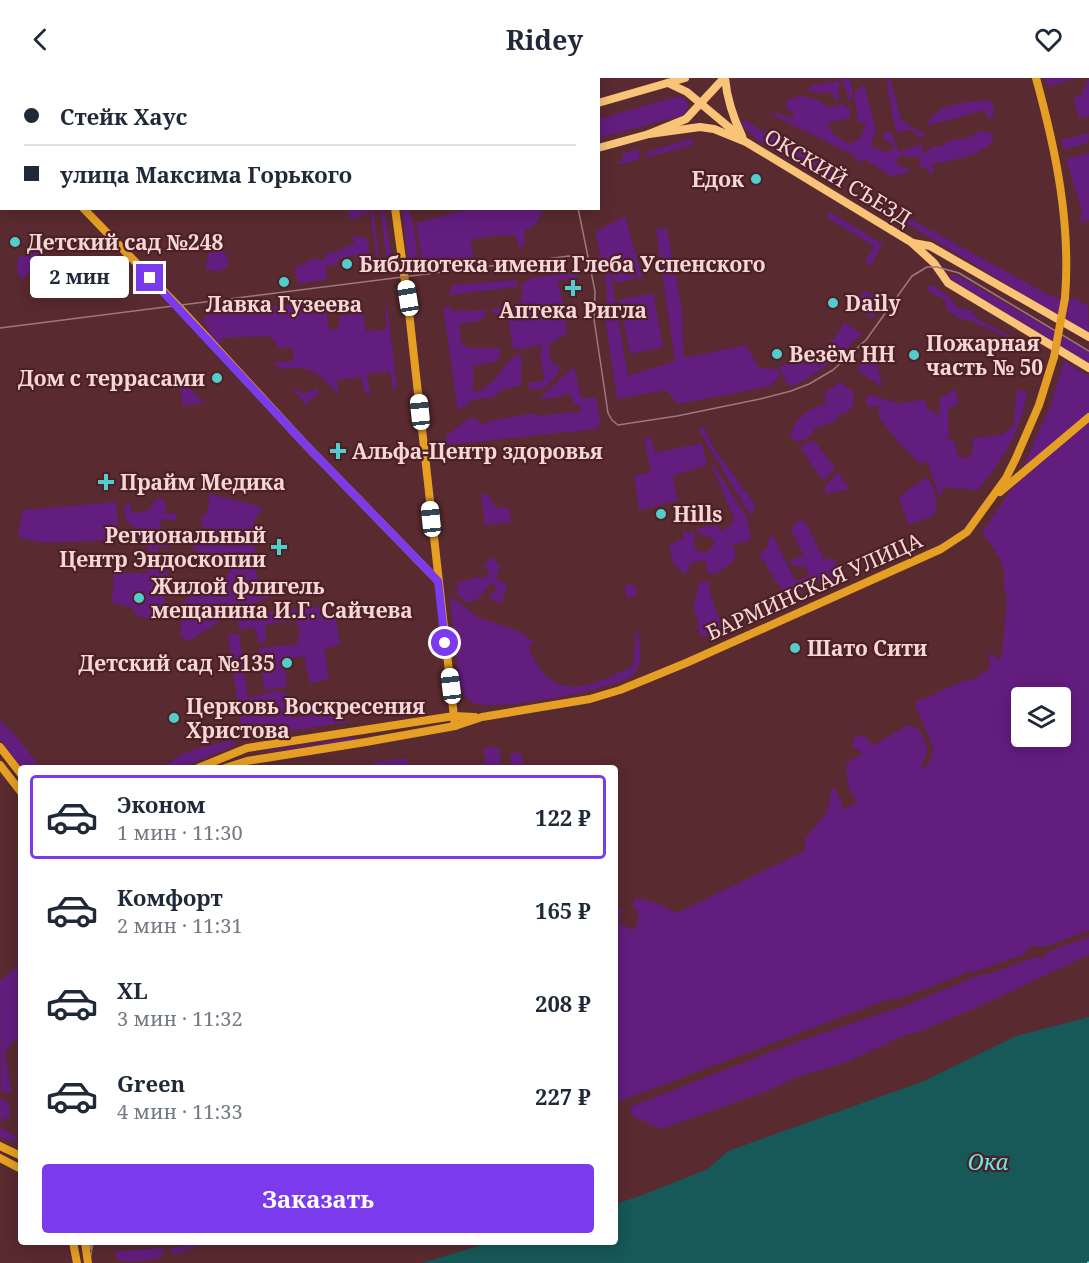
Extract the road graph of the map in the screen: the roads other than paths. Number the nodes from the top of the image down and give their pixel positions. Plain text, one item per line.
1 (684, 78) edge
2 (724, 78) edge
3 (1036, 78) edge
4 (668, 83) junction
5 (600, 102) edge
6 (701, 104) junction
7 (649, 134) junction
8 (745, 142) junction
9 (600, 147) edge
10 (85, 210) edge
11 (395, 210) edge
12 (911, 242) junction
13 (1089, 337) edge
14 (1089, 368) edge
15 (1089, 417) edge
16 (992, 499) junction
17 (438, 581) junction
18 (454, 716) junction
19 (482, 717) junction
20 (455, 726) junction
21 (0, 747) edge
22 (0, 765) edge
23 (205, 765) edge
24 (234, 765) edge
25 (18, 770) edge
26 (18, 788) edge
27 (0, 1146) edge
28 (18, 1155) edge
29 (0, 1158) edge
30 (18, 1167) edge
31 (74, 1245) edge
32 (85, 1245) edge
33 (76, 1263) edge
34 (88, 1263) edge

1 - 4 main road
2 - 6 main road
2 - 8 main road
3 - 16 main road, БАРМИНСКАЯ УЛИЦА, bridge
4 - 5 main road
4 - 6 main road
6 - 7 main road
6 - 8 main road
7 - 8 main road
7 - 9 main road
8 - 12 main road, ОКСКИЙ СЪЕЗД
10 - 17 main road
11 - 17 main road
12 - 13 main road, ОКСКИЙ СЪЕЗД
12 - 14 main road, ОКСКИЙ СЪЕЗД
15 - 16 main road
16 - 19 main road, БАРМИНСКАЯ УЛИЦА
17 - 18 main road
18 - 19 main road
18 - 20 main road
18 - 23 main road
19 - 20 main road
20 - 24 main road
21 - 25 main road
22 - 26 main road
27 - 28 main road
29 - 30 main road
31 - 33 main road
32 - 34 main road, bridge

